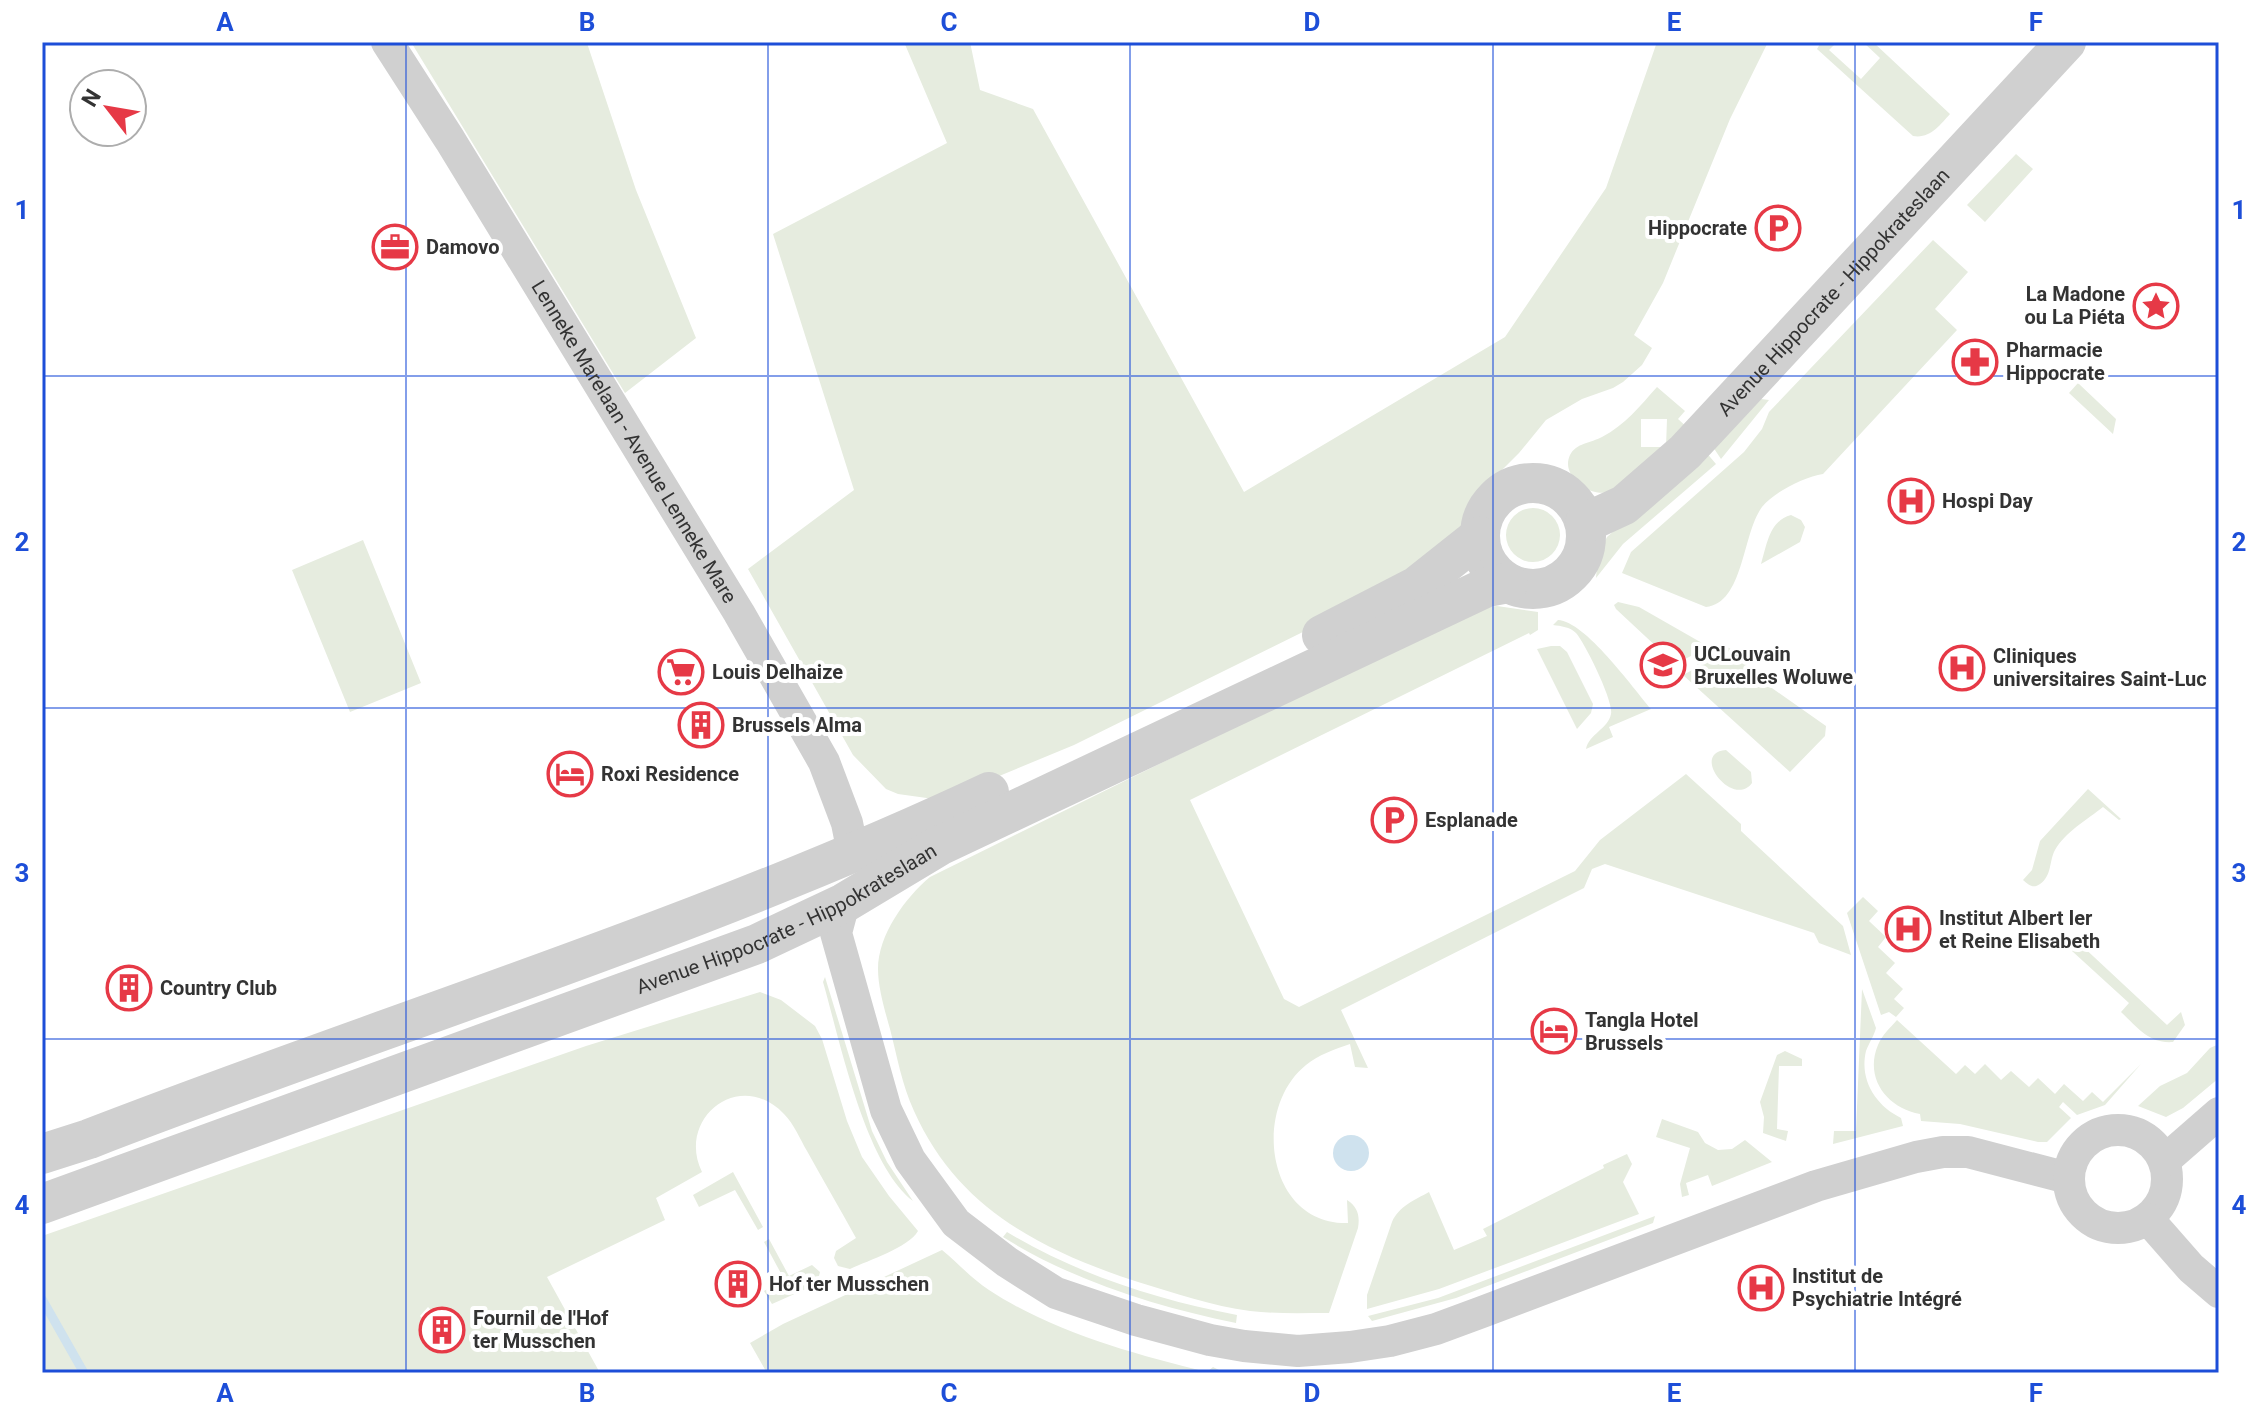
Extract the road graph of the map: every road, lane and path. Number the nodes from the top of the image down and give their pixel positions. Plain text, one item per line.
1 (387, 42) edge
2 (2066, 42) edge
3 (1585, 523) junction
4 (1480, 536) junction
5 (1508, 583) junction
6 (853, 853) junction
7 (844, 903) junction
8 (2219, 1113) edge
9 (42, 1154) edge
10 (2164, 1161) junction
11 (2068, 1178) junction
12 (42, 1204) edge
13 (2148, 1219) junction
14 (2219, 1292) edge

1 - 6 street, Lenneke Marelaan - Avenue Lenneke Mare
2 - 3 street, Avenue Hippocrate - Hippokrateslaan
3 - 4 street, Avenue Hippocrate - Hippokrateslaan
3 - 5 street, Avenue Hippocrate - Hippokrateslaan
4 - 5 street
4 - 6 street, Avenue Hippocrate - Hippokrateslaan
5 - 7 street, Avenue Hippocrate - Hippokrateslaan
6 - 7 street
6 - 9 street, Avenue Hippocrate - Hippokrateslaan
7 - 11 street
7 - 12 street, Avenue Hippocrate - Hippokrateslaan
8 - 10 street
10 - 11 street
10 - 13 street
11 - 13 street
13 - 14 street

